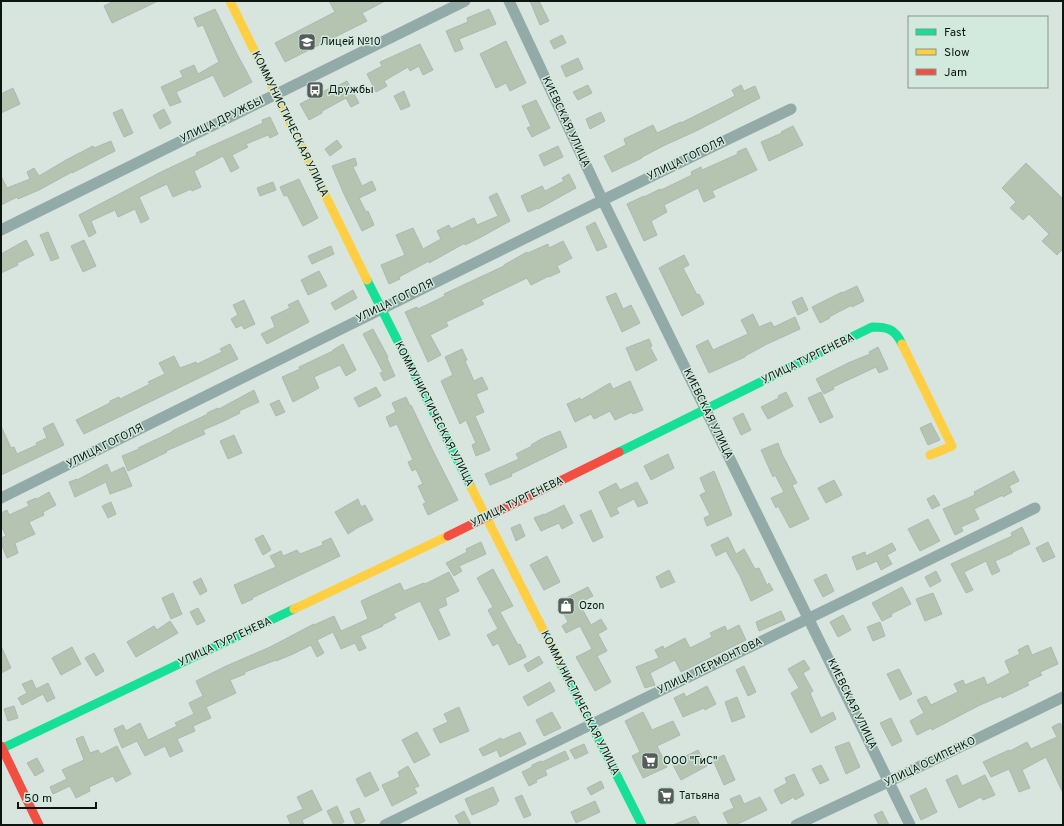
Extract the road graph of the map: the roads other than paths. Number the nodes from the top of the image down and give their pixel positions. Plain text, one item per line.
1 (230, 1) edge
2 (465, 1) edge
3 (509, 1) edge
4 (276, 94) junction
5 (791, 109) dead end
6 (602, 199) junction
7 (1, 230) edge
8 (380, 308) junction
9 (705, 410) junction
10 (930, 455) dead end
11 (1, 498) edge
12 (1035, 508) dead end
13 (485, 518) junction
14 (809, 618) junction
15 (1063, 697) edge
16 (590, 724) junction
17 (1, 748) edge
18 (890, 781) junction
19 (39, 825) edge
20 (385, 825) edge
21 (642, 825) edge
22 (796, 825) edge
23 (910, 825) edge

1 - 4 street, КОММУНИСТИЧЕСКАЯ УЛИЦА
2 - 4 street, УЛИЦА ДРУЖБЫ
3 - 6 street, КИЕВСКАЯ УЛИЦА
4 - 7 street, УЛИЦА ДРУЖБЫ
4 - 8 street, КОММУНИСТИЧЕСКАЯ УЛИЦА
5 - 6 street, УЛИЦА ГОГОЛЯ
6 - 8 street, УЛИЦА ГОГОЛЯ
6 - 9 street, КИЕВСКАЯ УЛИЦА
8 - 11 street, УЛИЦА ГОГОЛЯ
8 - 13 street, КОММУНИСТИЧЕСКАЯ УЛИЦА
9 - 10 street, УЛИЦА ТУРГЕНЕВА
9 - 13 street, УЛИЦА ТУРГЕНЕВА
9 - 14 street, КИЕВСКАЯ УЛИЦА
12 - 14 street, УЛИЦА ЛЕРМОНТОВА
13 - 16 street, КОММУНИСТИЧЕСКАЯ УЛИЦА
13 - 17 street, УЛИЦА ТУРГЕНЕВА
14 - 16 street, УЛИЦА ЛЕРМОНТОВА
14 - 18 street, КИЕВСКАЯ УЛИЦА
15 - 18 street, УЛИЦА ОСИПЕНКО
16 - 20 street, УЛИЦА ЛЕРМОНТОВА
16 - 21 street, КОММУНИСТИЧЕСКАЯ УЛИЦА
17 - 19 street
18 - 22 street, УЛИЦА ОСИПЕНКО
18 - 23 street, КИЕВСКАЯ УЛИЦА

